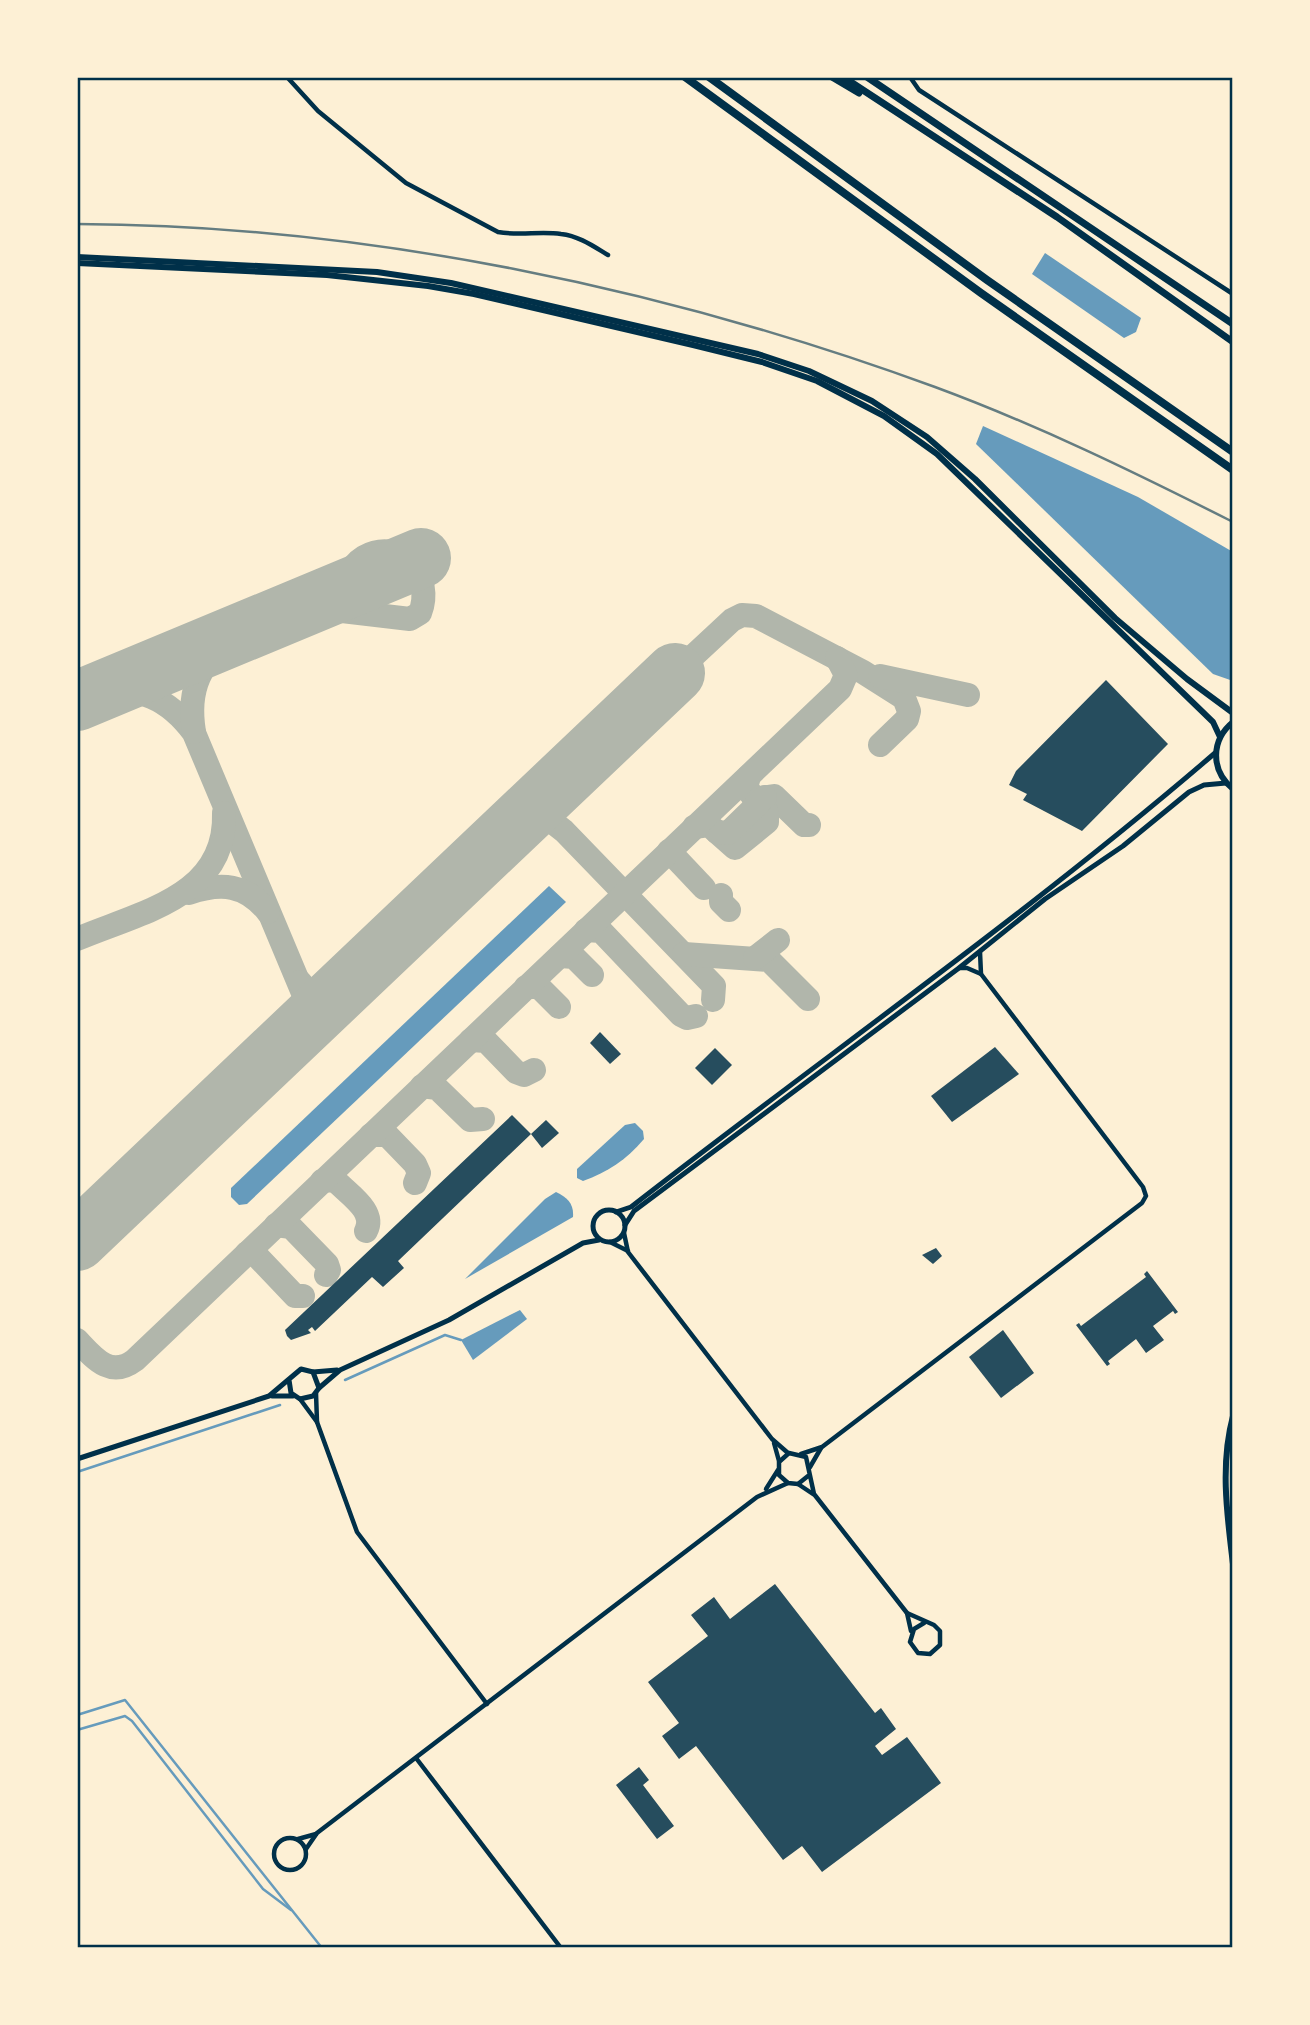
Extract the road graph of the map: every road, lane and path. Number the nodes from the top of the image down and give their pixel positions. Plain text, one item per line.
1 (287, 77) edge
2 (685, 77) edge
3 (709, 77) edge
4 (832, 77) edge
5 (843, 77) edge
6 (867, 77) edge
7 (910, 77) edge
8 (958, 151) junction
9 (1057, 217) junction
10 (608, 255) dead end
11 (77, 257) edge
12 (77, 263) edge
13 (1233, 294) edge
14 (1233, 323) edge
15 (1233, 342) edge
16 (1233, 348) edge
17 (1233, 453) edge
18 (1233, 470) edge
19 (1233, 713) edge
20 (1233, 722) edge
21 (1220, 737) junction
22 (1215, 753) junction
23 (1226, 783) junction
24 (1233, 789) edge
25 (980, 951) junction
26 (959, 968) junction
27 (981, 974) junction
28 (616, 1212) junction
29 (625, 1224) junction
30 (592, 1228) junction
31 (624, 1233) junction
32 (599, 1240) junction
33 (610, 1242) junction
34 (583, 1243) junction
35 (628, 1252) junction
36 (340, 1370) junction
37 (313, 1372) junction
38 (289, 1380) junction
39 (317, 1390) junction
40 (268, 1396) junction
41 (297, 1397) junction
42 (1233, 1416) edge
43 (317, 1422) junction
44 (772, 1439) junction
45 (822, 1447) junction
46 (789, 1453) junction
47 (801, 1454) junction
48 (77, 1459) edge
49 (779, 1462) junction
50 (810, 1467) junction
51 (778, 1470) junction
52 (808, 1476) junction
53 (788, 1483) junction
54 (798, 1484) junction
55 (764, 1492) junction
56 (814, 1494) junction
57 (1233, 1564) edge
58 (907, 1614) junction
59 (924, 1623) junction
60 (911, 1632) junction
61 (487, 1704) junction
62 (416, 1758) junction
63 (317, 1833) junction
64 (298, 1840) junction
65 (306, 1849) junction
66 (561, 1948) edge

1 - 10 street
2 - 18 highway
3 - 17 highway
4 - 8 highway
5 - 8 highway
6 - 14 highway
7 - 13 street
8 - 9 highway
9 - 15 highway
9 - 16 highway
11 - 19 main road
12 - 21 main road
20 - 21 main road
21 - 22 main road
22 - 23 main road
22 - 28 street
23 - 24 main road
23 - 25 street
25 - 26 street
25 - 27 street
26 - 27 street
26 - 29 street
27 - 45 street
28 - 29 street
28 - 30 street
29 - 31 street
30 - 32 street
30 - 34 street
31 - 33 street
31 - 35 street
32 - 33 street
32 - 34 street
33 - 35 street
34 - 36 street
35 - 44 street
36 - 37 street
36 - 39 street
37 - 38 street
37 - 39 street
38 - 40 street
38 - 41 street
39 - 41 street
39 - 43 street
40 - 41 street
40 - 48 street
41 - 43 street
42 - 57 main road
43 - 61 street
44 - 46 street
44 - 49 street
45 - 47 street
45 - 50 street
46 - 47 street
46 - 49 street
47 - 50 street
49 - 51 street
50 - 52 street
51 - 53 street
51 - 55 street
52 - 54 street
52 - 56 street
53 - 54 street
53 - 55 street
54 - 56 street
55 - 61 street
56 - 58 street
58 - 59 street
58 - 60 street
59 - 60 street
59 - 60 street
61 - 62 street
62 - 63 street
62 - 66 street
63 - 64 street
63 - 65 street
64 - 65 street
64 - 65 street

